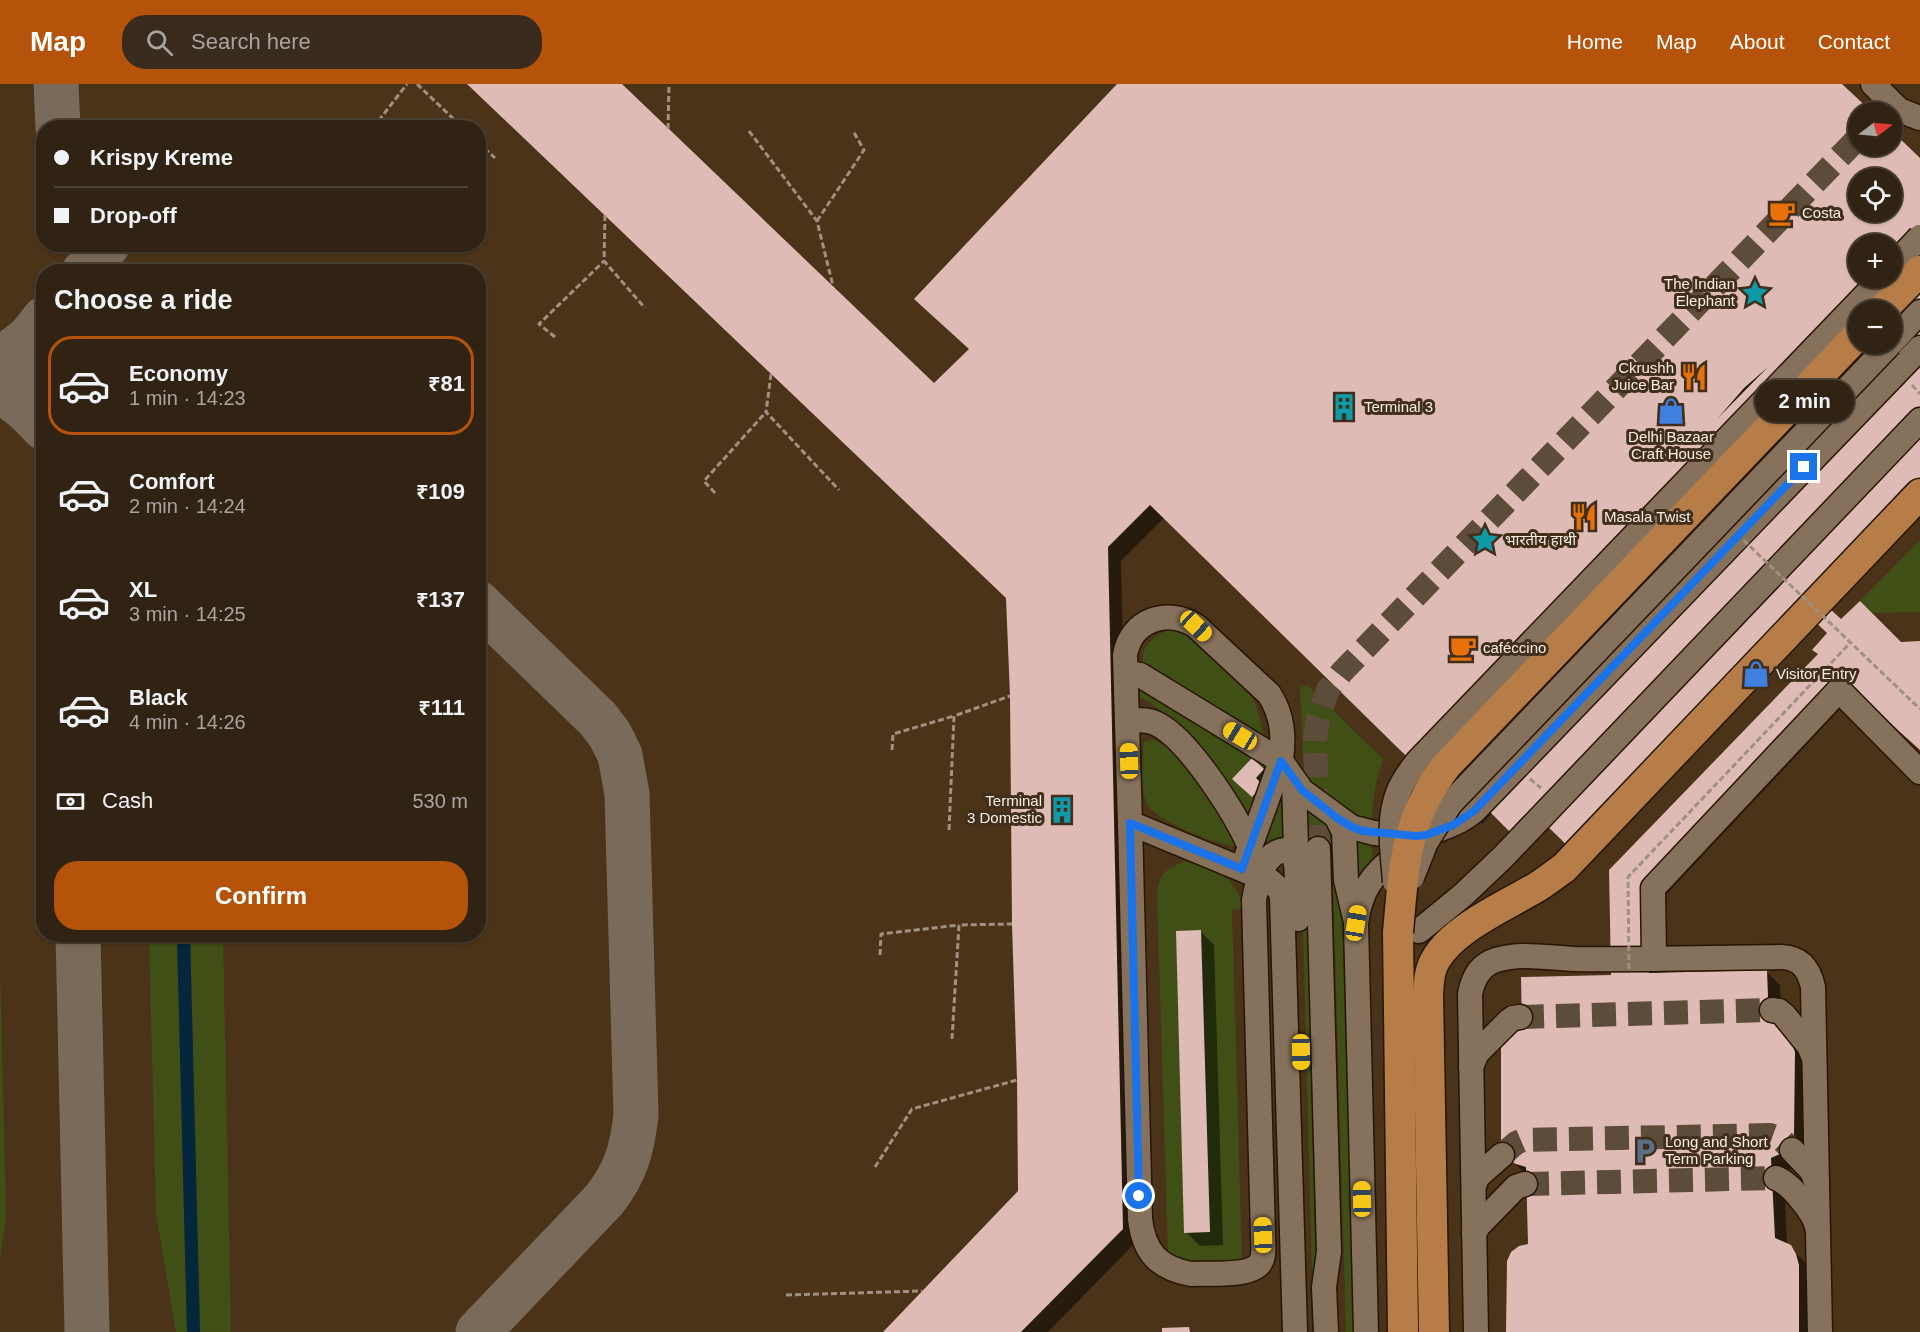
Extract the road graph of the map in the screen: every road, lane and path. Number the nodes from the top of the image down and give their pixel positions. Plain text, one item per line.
1 (407, 84) edge
2 (417, 84) edge
3 (669, 84) edge
4 (1873, 84) edge
5 (1893, 84) edge
6 (1920, 109) edge
7 (1920, 118) edge
8 (379, 120) edge
9 (455, 120) edge
10 (668, 129) dead end
11 (749, 131) dead end
12 (853, 131) dead end
13 (486, 150) edge
14 (495, 158) dead end
15 (605, 215) dead end
16 (817, 221) junction
17 (1920, 237) edge
18 (1902, 256) edge
19 (604, 261) junction
20 (1920, 271) edge
21 (833, 286) dead end
22 (1872, 288) edge
23 (1892, 300) edge
24 (645, 308) dead end
25 (1920, 312) edge
26 (1902, 331) edge
27 (555, 337) dead end
28 (1848, 345) edge
29 (1920, 348) edge
30 (1880, 354) edge
31 (771, 374) dead end
32 (766, 412) junction
33 (1920, 420) edge
34 (839, 490) dead end
35 (716, 494) dead end
36 (1920, 494) edge
37 (1730, 528) dead end
38 (1851, 642) junction
39 (1126, 673) junction
40 (1010, 696) dead end
41 (1920, 709) edge
42 (954, 716) junction
43 (1127, 720) junction
44 (892, 750) dead end
45 (1287, 771) junction
46 (1920, 772) edge
47 (1337, 818) junction
48 (1130, 823) junction
49 (949, 830) dead end
50 (1426, 835) junction
51 (1250, 847) junction
52 (1318, 849) tunnel mouth
53 (1296, 864) junction
54 (1251, 873) junction
55 (1356, 923) junction
56 (1012, 924) dead end
57 (959, 925) junction
58 (1409, 932) junction
59 (880, 955) dead end
60 (1654, 958) junction
61 (1629, 969) dead end
62 (1772, 1010) tunnel mouth
63 (1520, 1017) tunnel mouth
64 (952, 1039) dead end
65 (1815, 1062) junction
66 (1472, 1067) junction
67 (1017, 1080) dead end
68 (1792, 1150) tunnel mouth
69 (1502, 1155) tunnel mouth
70 (875, 1167) dead end
71 (1776, 1178) tunnel mouth
72 (1525, 1184) tunnel mouth
73 (1818, 1185) junction
74 (1473, 1186) junction
75 (1818, 1230) junction
76 (1474, 1234) junction
77 (1329, 1252) junction
78 (922, 1291) dead end
79 (786, 1295) dead end
80 (1296, 1332) edge
81 (1310, 1332) edge
82 (1326, 1332) edge
83 (1338, 1332) edge
84 (1366, 1332) edge
85 (1403, 1332) edge
86 (1434, 1332) edge
87 (1476, 1332) edge
88 (1820, 1332) edge

1 - 8 path
2 - 9 path
3 - 10 path
4 - 7 lane
5 - 6 lane
11 - 16 path
12 - 16 path
13 - 14 path
15 - 19 path
16 - 21 path
17 - 18 lane, bridge
19 - 24 path
19 - 27 path
20 - 23 main road, bridge
22 - 58 lane, bridge
25 - 26 lane
28 - 58 main road, bridge
29 - 50 lane
30 - 58 lane, bridge
31 - 32 path
32 - 34 path
32 - 35 path
33 - 58 lane
36 - 86 main road
37 - 38 path, bridge
38 - 41 path, bridge
38 - 61 path, bridge
39 - 43 lane
39 - 45 lane
39 - 45 lane
40 - 42 path
42 - 44 path
42 - 49 path
43 - 48 lane
43 - 51 lane
45 - 47 lane
45 - 51 lane
45 - 53 lane
46 - 60 lane
47 - 50 lane
47 - 55 lane
48 - 54 lane
48 - 54 lane
50 - 55 lane
51 - 54 lane
52 - 77 lane
53 - 54 lane
53 - 81 lane
54 - 80 lane
55 - 84 lane
56 - 57 path
57 - 59 path
57 - 64 path
58 - 85 main road
60 - 65 lane
60 - 66 lane
62 - 65 lane
63 - 66 lane
65 - 73 lane
66 - 74 lane
67 - 70 path
68 - 73 lane
69 - 74 lane
71 - 75 lane
72 - 76 lane
73 - 75 lane
74 - 76 lane
75 - 88 lane
76 - 87 lane
77 - 82 lane
77 - 83 lane
78 - 79 path

